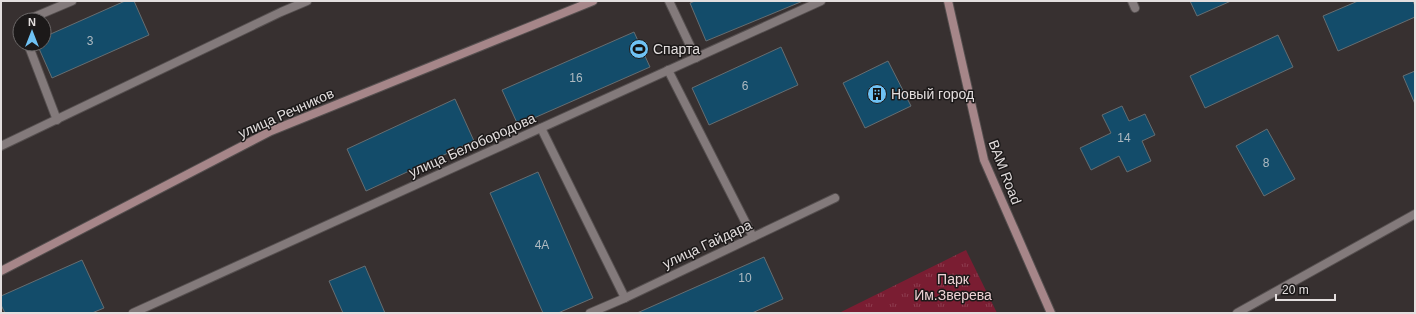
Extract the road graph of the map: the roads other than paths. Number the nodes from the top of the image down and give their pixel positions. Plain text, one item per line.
1 (72, 1) edge
2 (307, 1) edge
3 (593, 1) edge
4 (670, 1) edge
5 (821, 1) edge
6 (948, 1) edge
7 (46, 12) edge
8 (31, 52) edge
9 (696, 58) junction
10 (668, 70) junction
11 (57, 120) junction
12 (541, 128) junction
13 (1, 146) edge
14 (835, 198) dead end
15 (1415, 214) edge
16 (753, 237) junction
17 (1, 272) edge
18 (625, 298) junction
19 (134, 313) edge
20 (590, 313) edge
21 (1051, 313) edge
22 (1237, 313) edge

1 - 7 street
2 - 11 street
3 - 17 main road, улица Речников
4 - 9 street
5 - 9 street, улица Белобородова
6 - 21 main road, BAM Road
8 - 11 street
9 - 10 street, улица Белобородова
10 - 12 street, улица Белобородова
10 - 16 street
11 - 13 street
12 - 18 street
12 - 19 street, улица Белобородова
14 - 16 street, улица Гайдара
15 - 22 street
16 - 18 street, улица Гайдара
18 - 20 street, улица Гайдара

